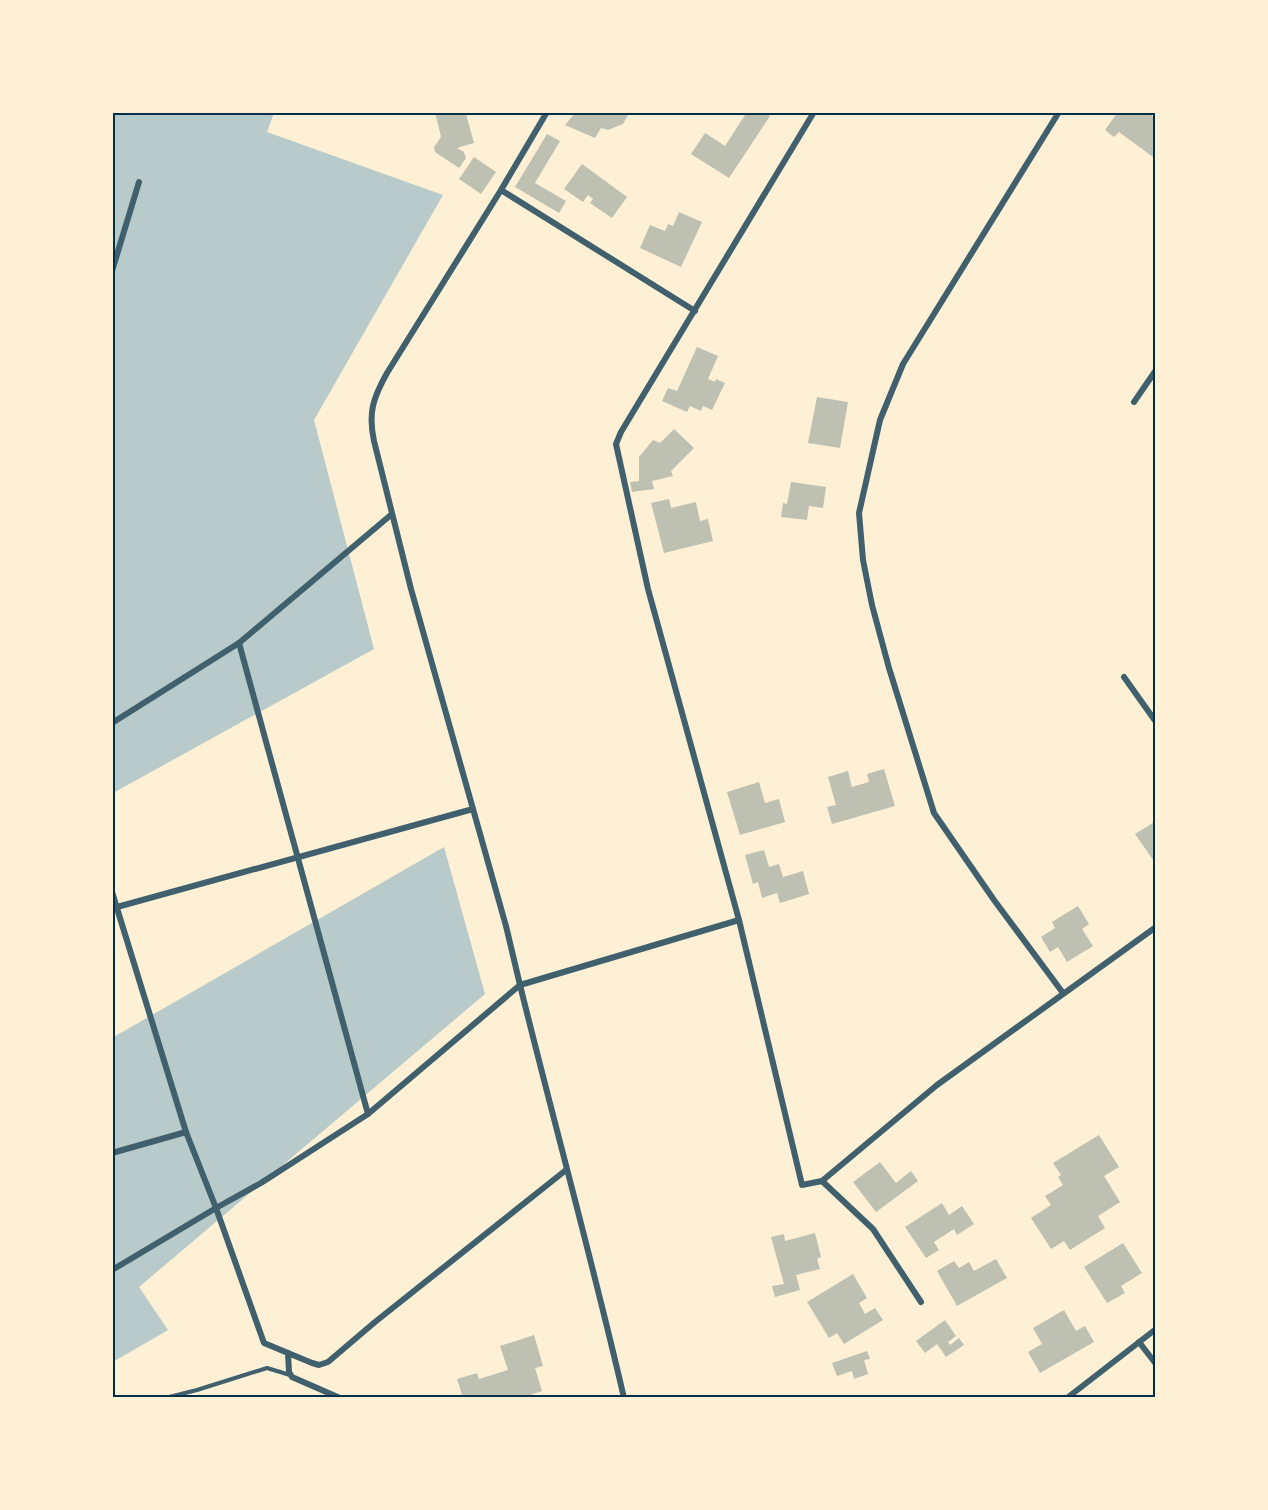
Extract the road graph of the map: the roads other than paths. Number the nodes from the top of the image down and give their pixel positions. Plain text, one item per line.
1 (547, 112) edge
2 (814, 112) edge
3 (1059, 112) edge
4 (139, 182) dead end
5 (501, 190) junction
6 (112, 271) edge
7 (695, 311) junction
8 (1155, 370) edge
9 (1134, 402) dead end
10 (392, 514) junction
11 (239, 642) junction
12 (1124, 677) dead end
13 (1155, 722) edge
14 (112, 723) edge
15 (473, 809) junction
16 (297, 858) junction
17 (112, 892) edge
18 (117, 908) junction
19 (739, 920) junction
20 (1155, 927) edge
21 (520, 985) junction
22 (1064, 993) junction
23 (368, 1114) junction
24 (186, 1132) junction
25 (112, 1154) edge
26 (566, 1170) junction
27 (822, 1181) junction
28 (216, 1208) junction
29 (112, 1270) edge
30 (921, 1302) dead end
31 (1155, 1329) edge
32 (1138, 1342) junction
33 (288, 1353) junction
34 (1155, 1364) edge
35 (291, 1376) junction
36 (165, 1398) edge
37 (340, 1398) edge
38 (624, 1398) edge
39 (1067, 1398) edge

1 - 5 street
2 - 7 street
3 - 22 street
4 - 6 street
5 - 7 street
5 - 10 street
7 - 19 street
8 - 9 street
10 - 11 street
10 - 15 street
11 - 14 street
11 - 16 street
12 - 13 street
15 - 16 street
15 - 21 street
16 - 18 street
16 - 23 street
17 - 18 street
18 - 24 street
19 - 21 street
19 - 27 street
20 - 22 street
21 - 23 street
21 - 26 street
22 - 27 street
23 - 28 street
24 - 25 street
24 - 28 street
26 - 33 street
26 - 38 street
27 - 30 street
28 - 29 street
28 - 33 street
31 - 32 street
32 - 34 street
32 - 39 street
33 - 35 street
35 - 36 lane
35 - 37 street

